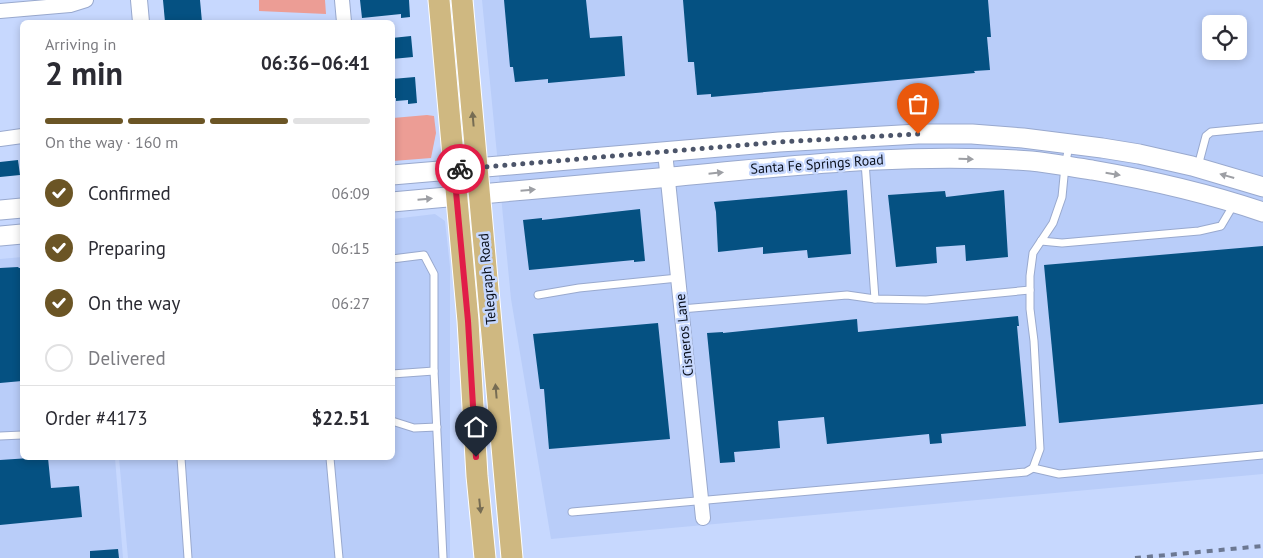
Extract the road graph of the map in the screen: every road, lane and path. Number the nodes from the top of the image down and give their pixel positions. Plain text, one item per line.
1 (86, 0) edge
2 (139, 0) edge
3 (342, 0) edge
4 (439, 0) edge
5 (462, 0) edge
6 (0, 11) edge
7 (141, 20) edge
8 (344, 20) edge
9 (1263, 127) edge
10 (20, 136) edge
11 (0, 139) edge
12 (1070, 143) junction
13 (665, 152) junction
14 (864, 160) junction
15 (1065, 166) junction
16 (477, 168) junction
17 (1197, 168) junction
18 (454, 170) junction
19 (395, 175) edge
20 (668, 178) junction
21 (1263, 187) edge
22 (480, 194) junction
23 (457, 196) junction
24 (395, 202) edge
25 (1234, 202) junction
26 (20, 208) edge
27 (0, 210) edge
28 (1263, 212) edge
29 (20, 234) edge
30 (0, 236) edge
31 (1041, 241) junction
32 (395, 259) edge
33 (678, 278) junction
34 (1030, 290) junction
35 (538, 296) dead end
36 (875, 299) junction
37 (682, 309) junction
38 (434, 371) junction
39 (395, 374) edge
40 (395, 422) edge
41 (437, 427) junction
42 (20, 434) edge
43 (0, 436) edge
44 (1263, 455) edge
45 (181, 460) edge
46 (330, 460) edge
47 (1033, 468) junction
48 (701, 500) junction
49 (572, 512) dead end
50 (703, 518) dead end
51 (188, 558) edge
52 (331, 558) edge
53 (339, 558) edge
54 (443, 558) edge
55 (485, 558) edge
56 (512, 558) edge

1 - 6 street
2 - 7 street
3 - 8 street
4 - 18 main road, Telegraph Road
16 -> 5 main road, Telegraph Road
9 - 17 lane
10 - 11 street
12 - 13 main road, Santa Fe Springs Road
12 - 15 lane
12 - 17 main road, Santa Fe Springs Road
13 - 16 main road, Santa Fe Springs Road
13 - 20 street, Cisneros Lane
14 -> 15 main road, Santa Fe Springs Road
20 -> 14 main road, Santa Fe Springs Road
14 - 36 lane
15 -> 25 main road, Santa Fe Springs Road
15 - 31 lane
16 - 18 main road, Santa Fe Springs Road
16 - 22 main road, Telegraph Road
21 -> 17 main road, Santa Fe Springs Road
18 - 19 main road, Santa Fe Springs Road
18 - 23 main road, Telegraph Road
22 -> 20 main road, Santa Fe Springs Road
20 - 33 street, Cisneros Lane
22 - 23 main road, Santa Fe Springs Road
56 -> 22 main road, Telegraph Road
24 -> 23 main road, Santa Fe Springs Road
23 -> 55 main road, Telegraph Road
25 - 28 main road, Santa Fe Springs Road
25 - 31 lane
26 - 27 main road
29 - 30 main road
31 - 34 lane
32 - 38 lane
33 - 35 lane
33 - 37 street, Cisneros Lane
34 - 36 lane
34 - 47 lane
36 - 37 lane
37 - 48 street, Cisneros Lane
38 - 39 lane
38 - 41 lane
40 - 41 lane
41 - 54 lane
42 - 43 lane
44 - 47 lane
45 - 51 lane
46 - 53 lane
47 - 48 lane
48 - 49 lane
48 - 50 street, Cisneros Lane
52 - 53 lane

